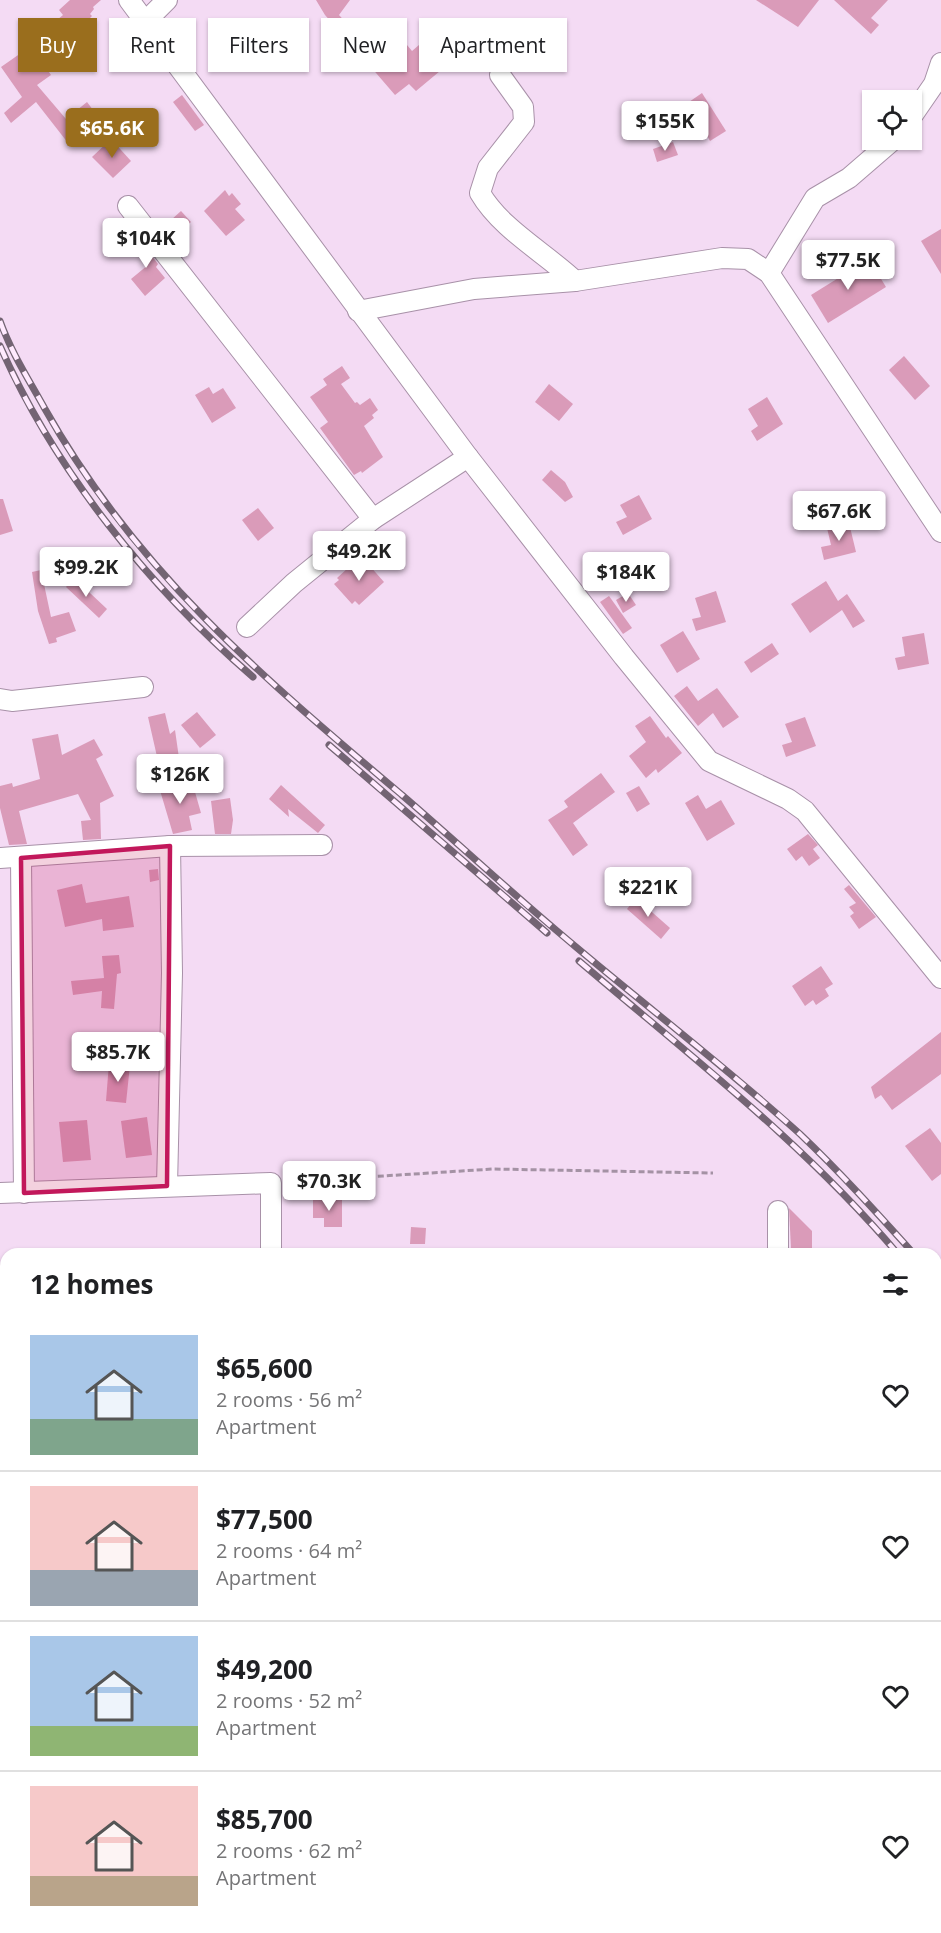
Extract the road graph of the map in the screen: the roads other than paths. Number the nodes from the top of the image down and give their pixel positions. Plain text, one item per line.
1 (129, 0) edge
2 (167, 0) edge
3 (142, 18) edge
4 (149, 18) edge
5 (941, 63) edge
6 (182, 72) edge
7 (500, 75) dead end
8 (922, 101) edge
9 (881, 150) edge
10 (128, 206) dead end
11 (768, 273) junction
12 (574, 281) junction
13 (358, 311) junction
14 (468, 456) junction
15 (373, 519) junction
16 (941, 532) edge
17 (247, 627) dead end
18 (143, 687) dead end
19 (0, 699) edge
20 (322, 845) dead end
21 (170, 846) junction
22 (0, 858) edge
23 (21, 858) junction
24 (941, 978) edge
25 (167, 1186) junction
26 (0, 1193) edge
27 (24, 1193) junction
28 (778, 1211) dead end
29 (271, 1248) edge
30 (778, 1248) edge

1 - 3 street
2 - 4 street
5 - 8 street
6 - 13 street
7 - 12 street
9 - 11 street
10 - 15 street
11 - 12 street
11 - 16 street
12 - 13 street
13 - 14 street
14 - 15 street
14 - 24 street
15 - 17 street
18 - 19 street
20 - 21 street
21 - 23 street
21 - 25 street
22 - 23 street
23 - 27 street
25 - 27 street
25 - 29 street
26 - 27 street
28 - 30 street

